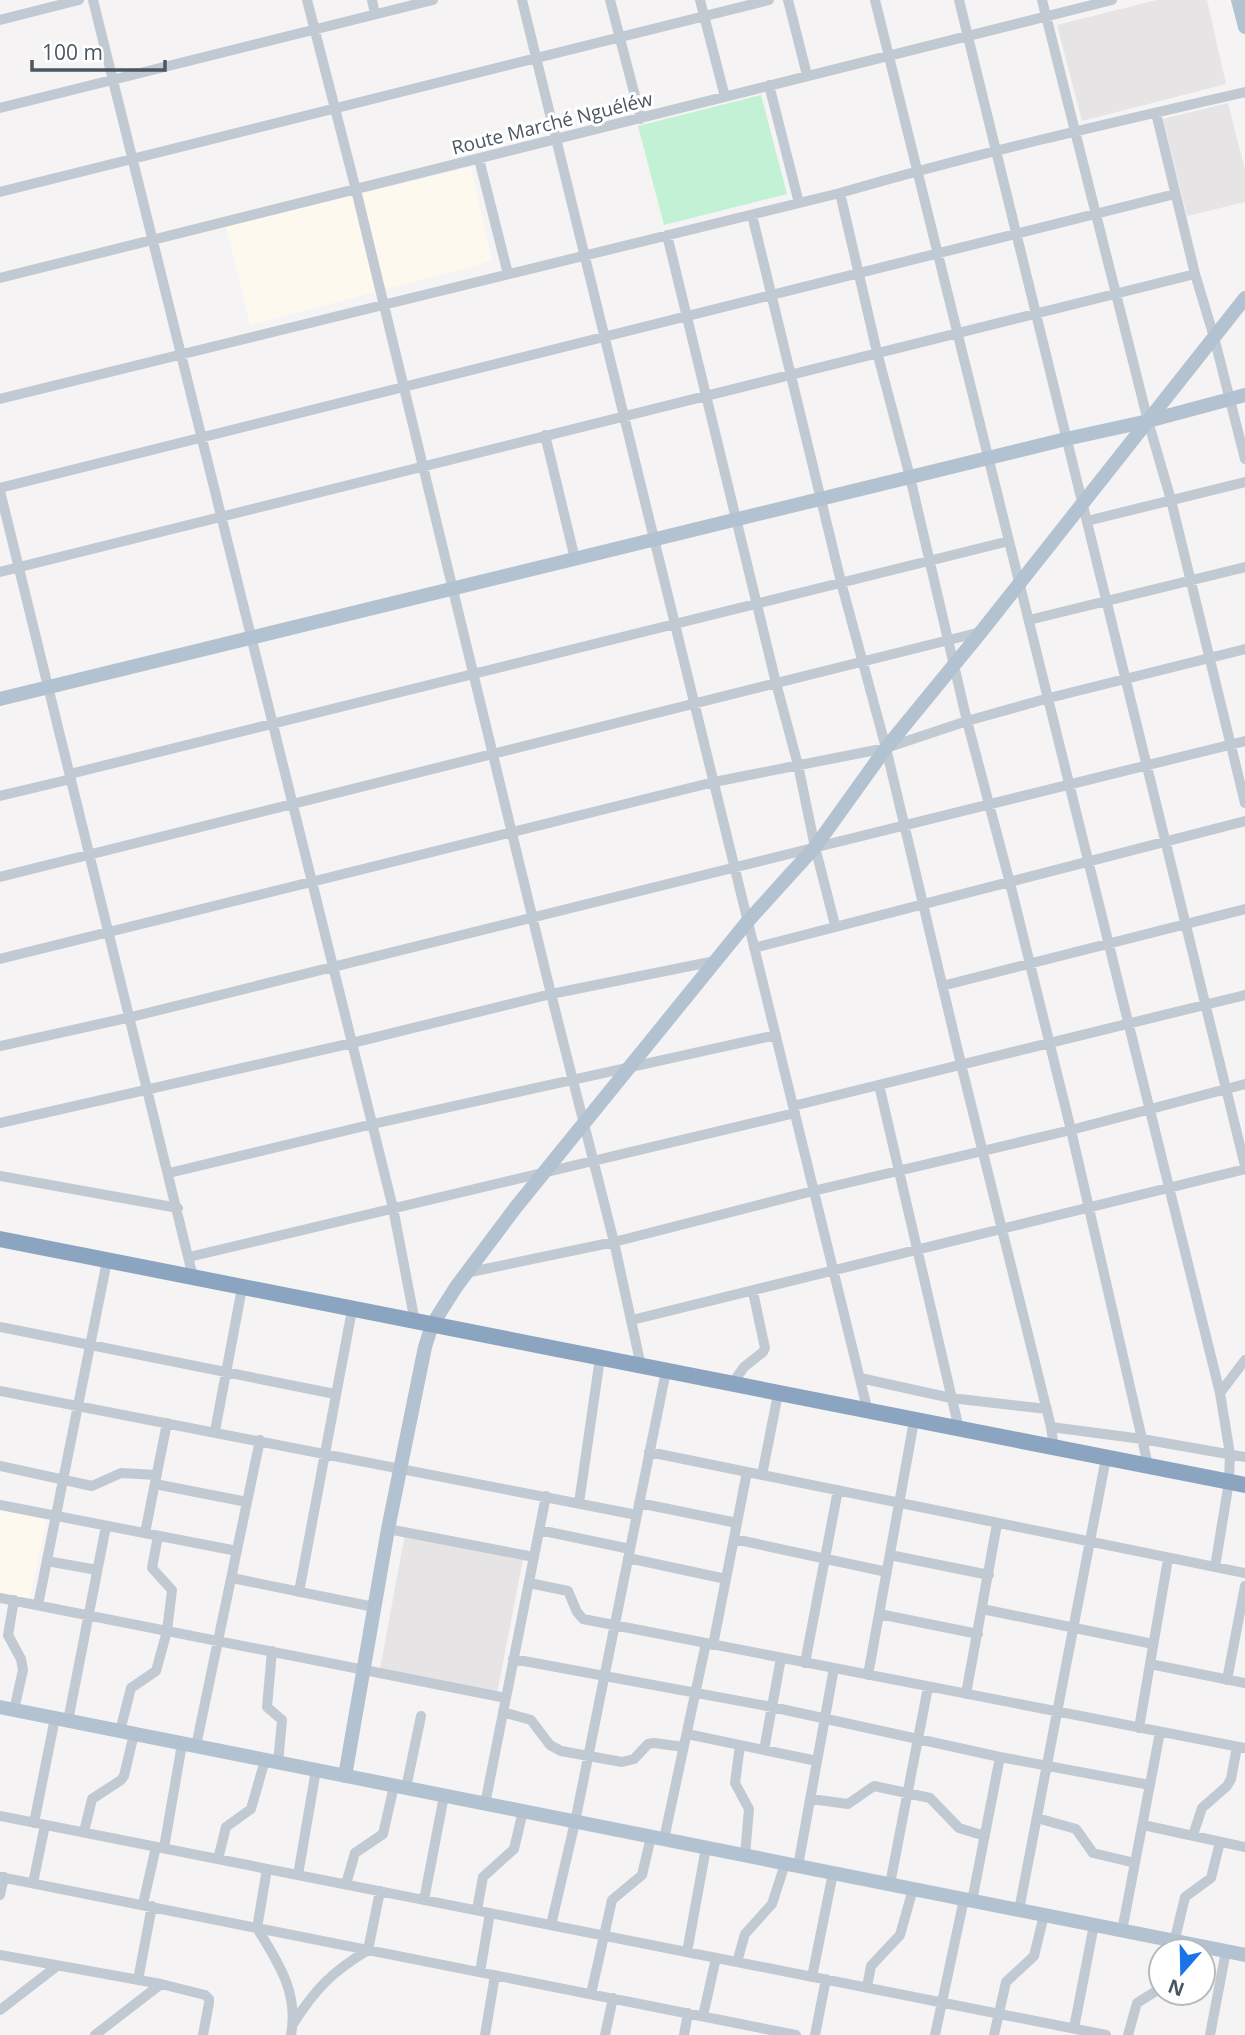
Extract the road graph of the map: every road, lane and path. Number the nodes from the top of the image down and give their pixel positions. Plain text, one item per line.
1 (79, 0) edge
2 (93, 0) edge
3 (307, 0) edge
4 (372, 0) edge
5 (433, 0) edge
6 (522, 0) edge
7 (610, 0) edge
8 (700, 0) edge
9 (769, 0) edge
10 (789, 0) edge
11 (875, 0) edge
12 (959, 0) edge
13 (1042, 0) edge
14 (1112, 0) edge
15 (1238, 0) edge
16 (375, 14) junction
17 (704, 16) junction
18 (1046, 16) junction
19 (0, 20) edge
20 (1245, 27) edge
21 (314, 29) junction
22 (968, 35) junction
23 (620, 37) junction
24 (889, 54) junction
25 (537, 58) junction
26 (807, 75) junction
27 (113, 80) junction
28 (769, 85) junction
29 (1245, 92) edge
30 (725, 97) junction
31 (0, 108) edge
32 (335, 108) junction
33 (1156, 113) junction
34 (641, 118) junction
35 (1076, 132) junction
36 (556, 140) junction
37 (996, 152) junction
38 (133, 158) junction
39 (479, 159) junction
40 (918, 171) junction
41 (356, 190) junction
42 (0, 191) edge
43 (840, 193) junction
44 (1175, 194) junction
45 (799, 203) junction
46 (1097, 214) junction
47 (752, 215) junction
48 (1016, 233) junction
49 (667, 235) junction
50 (153, 240) junction
51 (938, 253) junction
52 (585, 256) junction
53 (858, 273) junction
54 (508, 274) junction
55 (1195, 274) junction
56 (0, 278) edge
57 (771, 294) junction
58 (1115, 294) junction
59 (1245, 298) edge
60 (383, 305) junction
61 (1035, 312) junction
62 (687, 315) junction
63 (957, 332) junction
64 (604, 335) junction
65 (1214, 337) junction
66 (877, 352) junction
67 (181, 354) junction
68 (790, 374) junction
69 (403, 385) junction
70 (706, 395) junction
71 (1238, 397) edge
72 (0, 399) edge
73 (624, 416) junction
74 (1148, 421) junction
75 (545, 435) junction
76 (201, 436) junction
77 (1066, 439) junction
78 (989, 458) junction
79 (1245, 459) edge
80 (423, 466) junction
81 (910, 477) junction
82 (1245, 482) edge
83 (0, 489) edge
84 (821, 499) junction
85 (1171, 500) junction
86 (1082, 503) junction
87 (222, 517) junction
88 (736, 519) junction
89 (1087, 521) junction
90 (654, 539) junction
91 (1009, 541) junction
92 (575, 559) junction
93 (929, 561) junction
94 (1245, 567) edge
95 (19, 568) junction
96 (0, 572) edge
97 (1191, 580) junction
98 (841, 582) junction
99 (1020, 583) junction
100 (453, 589) junction
101 (1106, 601) junction
102 (757, 603) junction
103 (1029, 620) junction
104 (675, 624) junction
105 (981, 632) junction
106 (252, 638) junction
107 (949, 639) junction
108 (1245, 649) edge
109 (1210, 658) junction
110 (863, 661) junction
111 (954, 664) junction
112 (473, 674) junction
113 (1125, 679) junction
114 (776, 682) junction
115 (49, 687) junction
116 (1049, 698) junction
117 (0, 699) edge
118 (694, 703) junction
119 (967, 721) junction
120 (273, 724) junction
121 (1245, 741) edge
122 (1231, 744) junction
123 (886, 748) junction
124 (493, 754) junction
125 (799, 765) junction
126 (1147, 765) junction
127 (71, 777) junction
128 (713, 782) junction
129 (1070, 784) junction
130 (0, 796) edge
131 (1245, 803) edge
132 (293, 804) junction
133 (989, 804) junction
134 (1245, 821) edge
135 (903, 827) junction
136 (512, 832) junction
137 (1165, 841) junction
138 (815, 847) junction
139 (90, 855) junction
140 (1089, 860) junction
141 (735, 867) junction
142 (0, 877) edge
143 (312, 882) junction
144 (1010, 883) junction
145 (923, 906) junction
146 (1245, 909) edge
147 (533, 918) junction
148 (748, 921) junction
149 (835, 925) junction
150 (1186, 925) junction
151 (109, 932) junction
152 (1108, 944) junction
153 (754, 948) junction
154 (0, 959) edge
155 (715, 961) junction
156 (1028, 964) junction
157 (334, 967) junction
158 (942, 986) junction
159 (551, 994) junction
160 (1245, 995) edge
161 (1205, 1005) junction
162 (131, 1017) junction
163 (1129, 1023) junction
164 (776, 1035) junction
165 (352, 1043) junction
166 (1048, 1044) junction
167 (0, 1046) edge
168 (961, 1064) junction
169 (627, 1070) junction
170 (573, 1080) junction
171 (1245, 1084) edge
172 (879, 1085) junction
173 (148, 1089) junction
174 (1226, 1089) junction
175 (1150, 1108) junction
176 (794, 1110) junction
177 (0, 1123) edge
178 (373, 1124) junction
179 (583, 1124) junction
180 (1071, 1130) junction
181 (983, 1151) junction
182 (594, 1162) junction
183 (1245, 1167) edge
184 (899, 1171) junction
185 (169, 1173) junction
186 (541, 1175) junction
187 (0, 1176) edge
188 (1168, 1187) junction
189 (813, 1191) junction
190 (178, 1208) junction
191 (393, 1208) junction
192 (1089, 1209) junction
193 (1003, 1230) junction
194 (0, 1239) edge
195 (614, 1242) junction
196 (918, 1250) junction
197 (189, 1257) junction
198 (107, 1261) junction
199 (834, 1272) junction
200 (466, 1273) junction
201 (193, 1278) junction
202 (242, 1288) junction
203 (753, 1292) junction
204 (352, 1310) junction
205 (632, 1320) junction
206 (415, 1322) junction
207 (432, 1325) junction
208 (0, 1327) edge
209 (89, 1344) junction
210 (600, 1358) junction
211 (1245, 1360) edge
212 (641, 1366) junction
213 (666, 1371) junction
214 (226, 1373) junction
215 (859, 1378) junction
216 (732, 1384) junction
217 (0, 1391) edge
218 (1220, 1393) junction
219 (335, 1394) junction
220 (778, 1394) junction
221 (951, 1398) junction
222 (76, 1406) junction
223 (1047, 1409) junction
224 (868, 1412) junction
225 (914, 1421) junction
226 (167, 1423) junction
227 (1051, 1427) junction
228 (959, 1429) junction
229 (215, 1431) junction
230 (1142, 1438) junction
231 (260, 1440) junction
232 (1054, 1448) junction
233 (324, 1452) junction
234 (649, 1452) junction
235 (1230, 1454) junction
236 (1245, 1457) edge
237 (1106, 1458) junction
238 (1148, 1465) junction
239 (0, 1466) edge
240 (401, 1469) junction
241 (747, 1472) junction
242 (761, 1475) junction
243 (156, 1479) junction
244 (63, 1480) junction
245 (1237, 1484) edge
246 (838, 1490) junction
247 (546, 1496) junction
248 (247, 1502) junction
249 (899, 1502) junction
250 (579, 1503) junction
251 (639, 1503) junction
252 (0, 1505) edge
253 (637, 1515) junction
254 (56, 1516) junction
255 (737, 1523) junction
256 (997, 1524) junction
257 (106, 1526) junction
258 (388, 1529) junction
259 (539, 1530) junction
260 (145, 1534) junction
261 (158, 1536) junction
262 (734, 1539) junction
263 (1089, 1543) junction
264 (237, 1552) junction
265 (629, 1553) junction
266 (890, 1555) junction
267 (534, 1557) junction
268 (1168, 1559) junction
269 (825, 1560) junction
270 (47, 1561) junction
271 (1215, 1567) junction
272 (97, 1570) junction
273 (887, 1572) junction
274 (1245, 1573) edge
275 (989, 1575) junction
276 (232, 1577) junction
277 (726, 1578) junction
278 (528, 1583) junction
279 (1245, 1586) edge
280 (299, 1592) junction
281 (0, 1598) edge
282 (14, 1600) junction
283 (38, 1605) junction
284 (374, 1607) junction
285 (982, 1609) junction
286 (879, 1614) junction
287 (88, 1615) junction
288 (614, 1626) junction
289 (1073, 1626) junction
290 (167, 1631) junction
291 (978, 1634) junction
292 (218, 1641) junction
293 (710, 1644) junction
294 (1153, 1644) junction
295 (272, 1651) junction
296 (781, 1658) junction
297 (513, 1659) junction
298 (805, 1663) junction
299 (1150, 1664) junction
300 (835, 1668) junction
301 (362, 1669) junction
302 (868, 1675) junction
303 (604, 1676) junction
304 (1227, 1679) junction
305 (1245, 1683) edge
306 (928, 1687) junction
307 (695, 1693) junction
308 (966, 1694) junction
309 (506, 1698) junction
310 (772, 1707) junction
311 (4, 1711) edge
312 (503, 1712) junction
313 (1057, 1712) junction
314 (421, 1716) dead end
315 (61, 1719) junction
316 (825, 1720) junction
317 (1139, 1727) junction
318 (1160, 1732) junction
319 (127, 1733) junction
320 (687, 1734) junction
321 (918, 1739) junction
322 (189, 1745) junction
323 (740, 1745) junction
324 (684, 1747) junction
325 (1241, 1747) edge
326 (764, 1750) junction
327 (587, 1755) junction
328 (1000, 1756) junction
329 (271, 1761) junction
330 (817, 1761) junction
331 (1047, 1764) junction
332 (316, 1770) junction
333 (345, 1776) junction
334 (1150, 1784) junction
335 (400, 1787) junction
336 (908, 1791) junction
337 (444, 1796) junction
338 (811, 1799) junction
339 (485, 1804) junction
340 (523, 1811) junction
341 (0, 1816) edge
342 (1037, 1818) junction
343 (575, 1822) junction
344 (39, 1824) junction
345 (1143, 1825) junction
346 (84, 1832) junction
347 (1193, 1835) junction
348 (985, 1836) junction
349 (657, 1838) junction
350 (1220, 1842) junction
351 (160, 1847) junction
352 (1245, 1847) edge
353 (706, 1848) junction
354 (744, 1856) junction
355 (218, 1859) junction
356 (1135, 1863) junction
357 (792, 1865) junction
358 (267, 1869) junction
359 (833, 1873) junction
360 (298, 1875) junction
361 (2, 1877) edge
362 (33, 1883) junction
363 (346, 1884) junction
364 (890, 1884) junction
365 (913, 1889) junction
366 (380, 1891) junction
367 (0, 1895) edge
368 (424, 1900) junction
369 (968, 1900) junction
370 (148, 1905) junction
371 (477, 1910) junction
372 (1019, 1910) junction
373 (490, 1913) junction
374 (1044, 1915) junction
375 (551, 1925) junction
376 (1094, 1925) junction
377 (257, 1928) junction
378 (1122, 1931) junction
379 (604, 1936) junction
380 (1175, 1937) edge
381 (1147, 1938) edge
382 (368, 1950) junction
383 (1217, 1950) edge
384 (1226, 1951) junction
385 (687, 1952) junction
386 (0, 1955) edge
387 (1245, 1955) edge
388 (716, 1958) junction
389 (737, 1962) junction
390 (57, 1966) junction
391 (480, 1972) junction
392 (495, 1975) junction
393 (812, 1977) junction
394 (826, 1979) junction
395 (138, 1980) junction
396 (161, 1984) junction
397 (867, 1987) junction
398 (591, 1994) junction
399 (1147, 1997) edge
400 (613, 1998) junction
401 (942, 2002) junction
402 (0, 2010) edge
403 (688, 2013) junction
404 (999, 2014) junction
405 (703, 2016) junction
406 (1074, 2028) junction
407 (292, 2029) edge
408 (1050, 2029) edge
409 (760, 2031) edge
410 (95, 2035) edge
411 (203, 2035) edge
412 (485, 2035) edge
413 (605, 2035) edge
414 (684, 2035) edge
415 (796, 2035) edge
416 (814, 2035) edge
417 (935, 2035) edge
418 (995, 2035) edge
419 (1106, 2035) edge
420 (1128, 2035) edge
421 (1210, 2035) edge

1 - 19 street
2 - 27 street
3 - 21 street
4 - 16 street
5 - 16 street
6 - 25 street
7 - 23 street
8 - 17 street
9 - 17 street
10 - 26 street
11 - 24 street
12 - 22 street
13 - 18 street
14 - 18 street, Route Marché Nguéléw
15 - 20 main road
16 - 21 street
17 - 23 street
17 - 30 street
18 - 22 street, Route Marché Nguéléw
18 - 35 street
21 - 27 street
21 - 32 street
22 - 24 street, Route Marché Nguéléw
22 - 37 street
23 - 25 street
23 - 34 street
24 - 26 street, Route Marché Nguéléw
24 - 40 street
25 - 32 street
25 - 36 street
26 - 28 street, Route Marché Nguéléw
27 - 31 street
27 - 38 street
28 - 30 street, Route Marché Nguéléw
28 - 45 street
29 - 33 street
30 - 34 street, Route Marché Nguéléw
32 - 38 street
32 - 41 street
33 - 35 street
33 - 44 street
34 - 36 street, Route Marché Nguéléw
35 - 37 street
35 - 46 street
36 - 39 street, Route Marché Nguéléw
36 - 52 street
37 - 40 street
37 - 48 street
38 - 42 street
38 - 50 street
39 - 41 street, Route Marché Nguéléw
39 - 54 street
40 - 43 street
40 - 51 street
41 - 50 street, Route Marché Nguéléw
41 - 60 street
43 - 45 street
43 - 53 street
44 - 46 street
44 - 55 street
45 - 47 street
46 - 48 street
46 - 58 street
47 - 49 street
47 - 57 street
48 - 51 street
48 - 61 street
49 - 52 street
49 - 62 street
50 - 56 street, Route Marché Nguéléw
50 - 67 street
51 - 53 street
51 - 63 street
52 - 54 street
52 - 64 street
53 - 57 street
53 - 66 street
54 - 60 street
55 - 58 street
55 - 65 street
57 - 62 street
57 - 68 street
58 - 61 street
58 - 74 street
59 - 65 main road
60 - 67 street
60 - 69 street
61 - 63 street
61 - 77 street
62 - 64 street
62 - 70 street
63 - 66 street
63 - 78 street
64 - 69 street
64 - 73 street
65 - 71 street
65 - 74 main road
66 - 68 street
66 - 81 street
67 - 72 street
67 - 76 street
68 - 70 street
68 - 84 street
69 - 76 street
69 - 80 street
70 - 73 street
70 - 88 street
71 - 74 main road
71 - 79 street
73 - 75 street
73 - 90 street
74 - 77 main road
74 - 85 street
74 - 86 main road
75 - 80 street
75 - 92 street
76 - 83 street
76 - 87 street
77 - 78 main road
77 - 86 street
78 - 81 main road
78 - 91 street
80 - 87 street
80 - 100 street
81 - 84 main road
81 - 93 street
82 - 85 street
83 - 95 street
84 - 88 main road
84 - 98 street
85 - 89 street
85 - 97 street
86 - 89 street
86 - 99 main road
87 - 95 street
87 - 106 street
88 - 90 main road
88 - 102 street
89 - 101 street
90 - 92 main road
90 - 104 street
91 - 93 street
91 - 99 street
92 - 100 main road
93 - 98 street
93 - 107 street
94 - 97 street
95 - 96 street
95 - 115 street
97 - 101 street
97 - 109 street
98 - 102 street
98 - 110 street
99 - 103 street
99 - 105 main road
100 - 106 main road
100 - 112 street
101 - 103 street
101 - 113 street
102 - 104 street
102 - 114 street
103 - 116 street
104 - 112 street
104 - 118 street
105 - 107 street
105 - 111 main road
106 - 115 main road
106 - 120 street
107 - 110 street
107 - 111 street
108 - 109 street
109 - 113 street
109 - 122 street
110 - 114 street
110 - 123 street
111 - 119 street
111 - 123 main road
112 - 120 street
112 - 124 street
113 - 116 street
113 - 126 street
114 - 118 street
114 - 125 street
115 - 117 main road
115 - 127 street
116 - 119 street
116 - 129 street
118 - 124 street
118 - 128 street
119 - 123 street
119 - 133 street
120 - 127 street
120 - 132 street
121 - 122 street
122 - 126 street
122 - 131 street
123 - 125 street
123 - 135 street
123 - 138 main road
124 - 132 street
124 - 136 street
125 - 128 street
125 - 138 street
126 - 129 street
126 - 137 street
127 - 130 street
127 - 139 street
128 - 136 street
128 - 141 street
129 - 133 street
129 - 140 street
132 - 139 street
132 - 143 street
133 - 135 street
133 - 144 street
134 - 137 street
135 - 138 street
135 - 145 street
136 - 143 street
136 - 147 street
137 - 140 street
137 - 150 street
138 - 141 street
138 - 148 main road
138 - 149 street
139 - 142 street
139 - 151 street
140 - 144 street
140 - 152 street
141 - 147 street
141 - 148 street
143 - 151 street
143 - 157 street
144 - 145 street
144 - 156 street
145 - 149 street
145 - 158 street
146 - 150 street
147 - 157 street
147 - 159 street
148 - 153 street
148 - 155 main road
149 - 153 street
150 - 152 street
150 - 161 street
151 - 154 street
151 - 162 street
152 - 156 street
152 - 163 street
153 - 164 street
155 - 159 street
155 - 169 main road
156 - 158 street
156 - 166 street
157 - 162 street
157 - 165 street
158 - 168 street
159 - 165 street
159 - 170 street
160 - 161 street
161 - 163 street
161 - 174 street
162 - 167 street
162 - 173 street
163 - 166 street
163 - 175 street
164 - 169 street
164 - 176 street
165 - 173 street
165 - 178 street
166 - 168 street
166 - 180 street
168 - 172 street
168 - 181 street
169 - 170 street
169 - 179 main road
170 - 178 street
170 - 179 street
171 - 174 street
172 - 176 street
172 - 184 street
173 - 177 street
173 - 185 street
174 - 175 street
174 - 183 street
175 - 180 street
175 - 188 street
176 - 182 street
176 - 189 street
178 - 185 street
178 - 191 street
179 - 182 street
179 - 186 main road
180 - 181 street
180 - 192 street
181 - 184 street
181 - 193 street
182 - 186 street
182 - 195 street
183 - 188 street
184 - 189 street
184 - 196 street
185 - 190 street
186 - 191 street
186 - 200 main road
187 - 190 street
188 - 192 street
188 - 218 street
189 - 195 street
189 - 199 street
190 - 197 street
191 - 197 street
191 - 206 street
192 - 193 street
192 - 230 street
193 - 196 street
193 - 223 street
194 - 198 highway
195 - 200 street
195 - 205 street
196 - 199 street
196 - 221 street
197 - 201 street
198 - 201 highway
198 - 209 street
199 - 203 street
199 - 215 street
200 - 207 main road
201 - 202 highway
202 - 204 highway
202 - 214 street
203 - 205 street
203 - 216 street
204 - 206 highway
204 - 219 street
205 - 212 street
206 - 207 highway
207 - 210 highway
207 - 240 main road
208 - 209 street
209 - 214 street
209 - 222 street
210 - 212 highway
210 - 250 street
211 - 218 street
212 - 213 highway
213 - 216 highway
213 - 234 street
214 - 219 street
214 - 229 street
215 - 221 street
215 - 224 street
216 - 220 highway
217 - 222 street
218 - 235 street
219 - 233 street
220 - 224 highway
220 - 242 street
221 - 223 street
221 - 228 street
222 - 226 street
222 - 244 street
223 - 227 street
224 - 225 highway
225 - 228 highway
225 - 249 street
226 - 229 street
226 - 243 street
227 - 230 street
227 - 232 street
228 - 232 highway
229 - 231 street
230 - 235 street
230 - 238 street
231 - 233 street
231 - 248 street
232 - 237 highway
233 - 240 street
233 - 280 street
234 - 241 street
234 - 251 street
235 - 236 street
235 - 245 street
237 - 238 highway
237 - 263 street
238 - 245 highway
239 - 244 street
240 - 247 street
240 - 258 main road
241 - 242 street
241 - 255 street
242 - 246 street
243 - 244 street
243 - 248 street
243 - 260 street
244 - 254 street
245 - 271 street
246 - 249 street
246 - 269 street
247 - 250 street
247 - 259 street
248 - 264 street
249 - 256 street
249 - 266 street
250 - 253 street
251 - 253 street
251 - 255 street
252 - 254 street
253 - 265 street
254 - 257 street
254 - 270 street
255 - 262 street
256 - 263 street
256 - 275 street
257 - 260 street
257 - 272 street
258 - 267 street
258 - 284 main road
259 - 265 street
259 - 267 street
260 - 261 street
261 - 264 street
261 - 290 street
262 - 269 street
262 - 277 street
263 - 268 street
263 - 289 street
264 - 276 street
265 - 277 street
265 - 288 street
266 - 273 street
266 - 275 street
267 - 278 street
268 - 271 street
268 - 294 street
269 - 273 street
269 - 298 street
270 - 272 street
270 - 283 street
271 - 274 street
272 - 287 street
273 - 286 street
275 - 285 street
276 - 280 street
276 - 292 street
277 - 293 street
278 - 288 street
278 - 297 street
279 - 304 street
280 - 284 street
281 - 282 street
282 - 283 street
282 - 311 street
283 - 287 street
284 - 301 main road
285 - 289 street
285 - 291 street
286 - 291 street
286 - 302 street
287 - 290 street
287 - 315 street
288 - 293 street
288 - 303 street
289 - 294 street
289 - 313 street
290 - 292 street
290 - 319 street
291 - 308 street
292 - 295 street
292 - 322 street
293 - 296 street
293 - 307 street
294 - 299 street
295 - 301 street
295 - 329 street
296 - 298 street
296 - 310 street
297 - 303 street
297 - 309 street
298 - 300 street
299 - 304 street
299 - 317 street
300 - 302 street
300 - 316 street
301 - 309 street
301 - 333 main road
302 - 306 street
303 - 307 street
303 - 327 street
304 - 305 street
306 - 308 street
306 - 321 street
307 - 310 street
307 - 320 street
308 - 313 street
309 - 312 street
310 - 316 street
310 - 326 street
311 - 315 main road
312 - 327 street
312 - 339 street
313 - 317 street
313 - 331 street
314 - 335 street
315 - 319 main road
315 - 344 street
316 - 321 street
316 - 330 street
317 - 318 street
318 - 325 street
318 - 334 street
319 - 322 main road
319 - 346 street
320 - 323 street
320 - 324 street
321 - 328 street
321 - 336 street
322 - 329 main road
322 - 351 street
323 - 326 street
323 - 354 street
324 - 327 street
324 - 349 street
325 - 347 street
326 - 330 street
327 - 343 street
328 - 331 street
328 - 348 street
329 - 332 main road
329 - 355 street
330 - 338 street
331 - 334 street
331 - 342 street
332 - 333 main road
332 - 360 street
333 - 335 main road
334 - 345 street
335 - 337 main road
335 - 363 street
336 - 338 street
336 - 348 street
336 - 364 street
337 - 339 main road
337 - 368 street
338 - 357 street
339 - 340 main road
340 - 343 main road
340 - 371 street
341 - 344 street
342 - 356 street
342 - 372 street
343 - 349 main road
343 - 375 street
344 - 346 street
344 - 362 street
345 - 347 street
345 - 356 street
346 - 351 street
347 - 350 street
348 - 369 street
349 - 353 main road
349 - 379 street
350 - 352 street
350 - 380 street
351 - 355 street
351 - 370 street
353 - 354 main road
353 - 385 street
354 - 357 main road
355 - 358 street
356 - 378 street
357 - 359 main road
357 - 389 street
358 - 360 street
358 - 377 street
359 - 364 main road
359 - 393 street
360 - 363 street
361 - 362 street
361 - 367 street
362 - 370 street
363 - 366 street
364 - 365 main road
365 - 369 main road
365 - 397 street
366 - 368 street
366 - 382 street
368 - 371 street
369 - 372 main road
369 - 401 street
370 - 377 street
370 - 395 street
371 - 373 street
372 - 374 main road
373 - 375 street
373 - 391 street
374 - 376 main road
374 - 404 street
375 - 379 street
376 - 378 main road
376 - 406 street
377 - 382 street
377 - 407 street
378 - 381 main road
379 - 385 street
379 - 398 street
382 - 391 street
382 - 407 street
383 - 384 main road
384 - 387 main road
384 - 421 street
385 - 388 street
386 - 390 street
388 - 389 street
388 - 405 street
389 - 393 street
390 - 395 street
390 - 402 street
391 - 392 street
392 - 398 street
392 - 412 street
393 - 394 street
394 - 397 street
394 - 416 street
395 - 396 street
396 - 410 street
396 - 411 street
397 - 401 street
398 - 400 street
399 - 420 street
400 - 403 street
400 - 413 street
401 - 404 street
401 - 417 street
403 - 405 street
403 - 414 street
404 - 408 street
404 - 418 street
405 - 409 street
406 - 408 street
406 - 419 street
409 - 415 street

